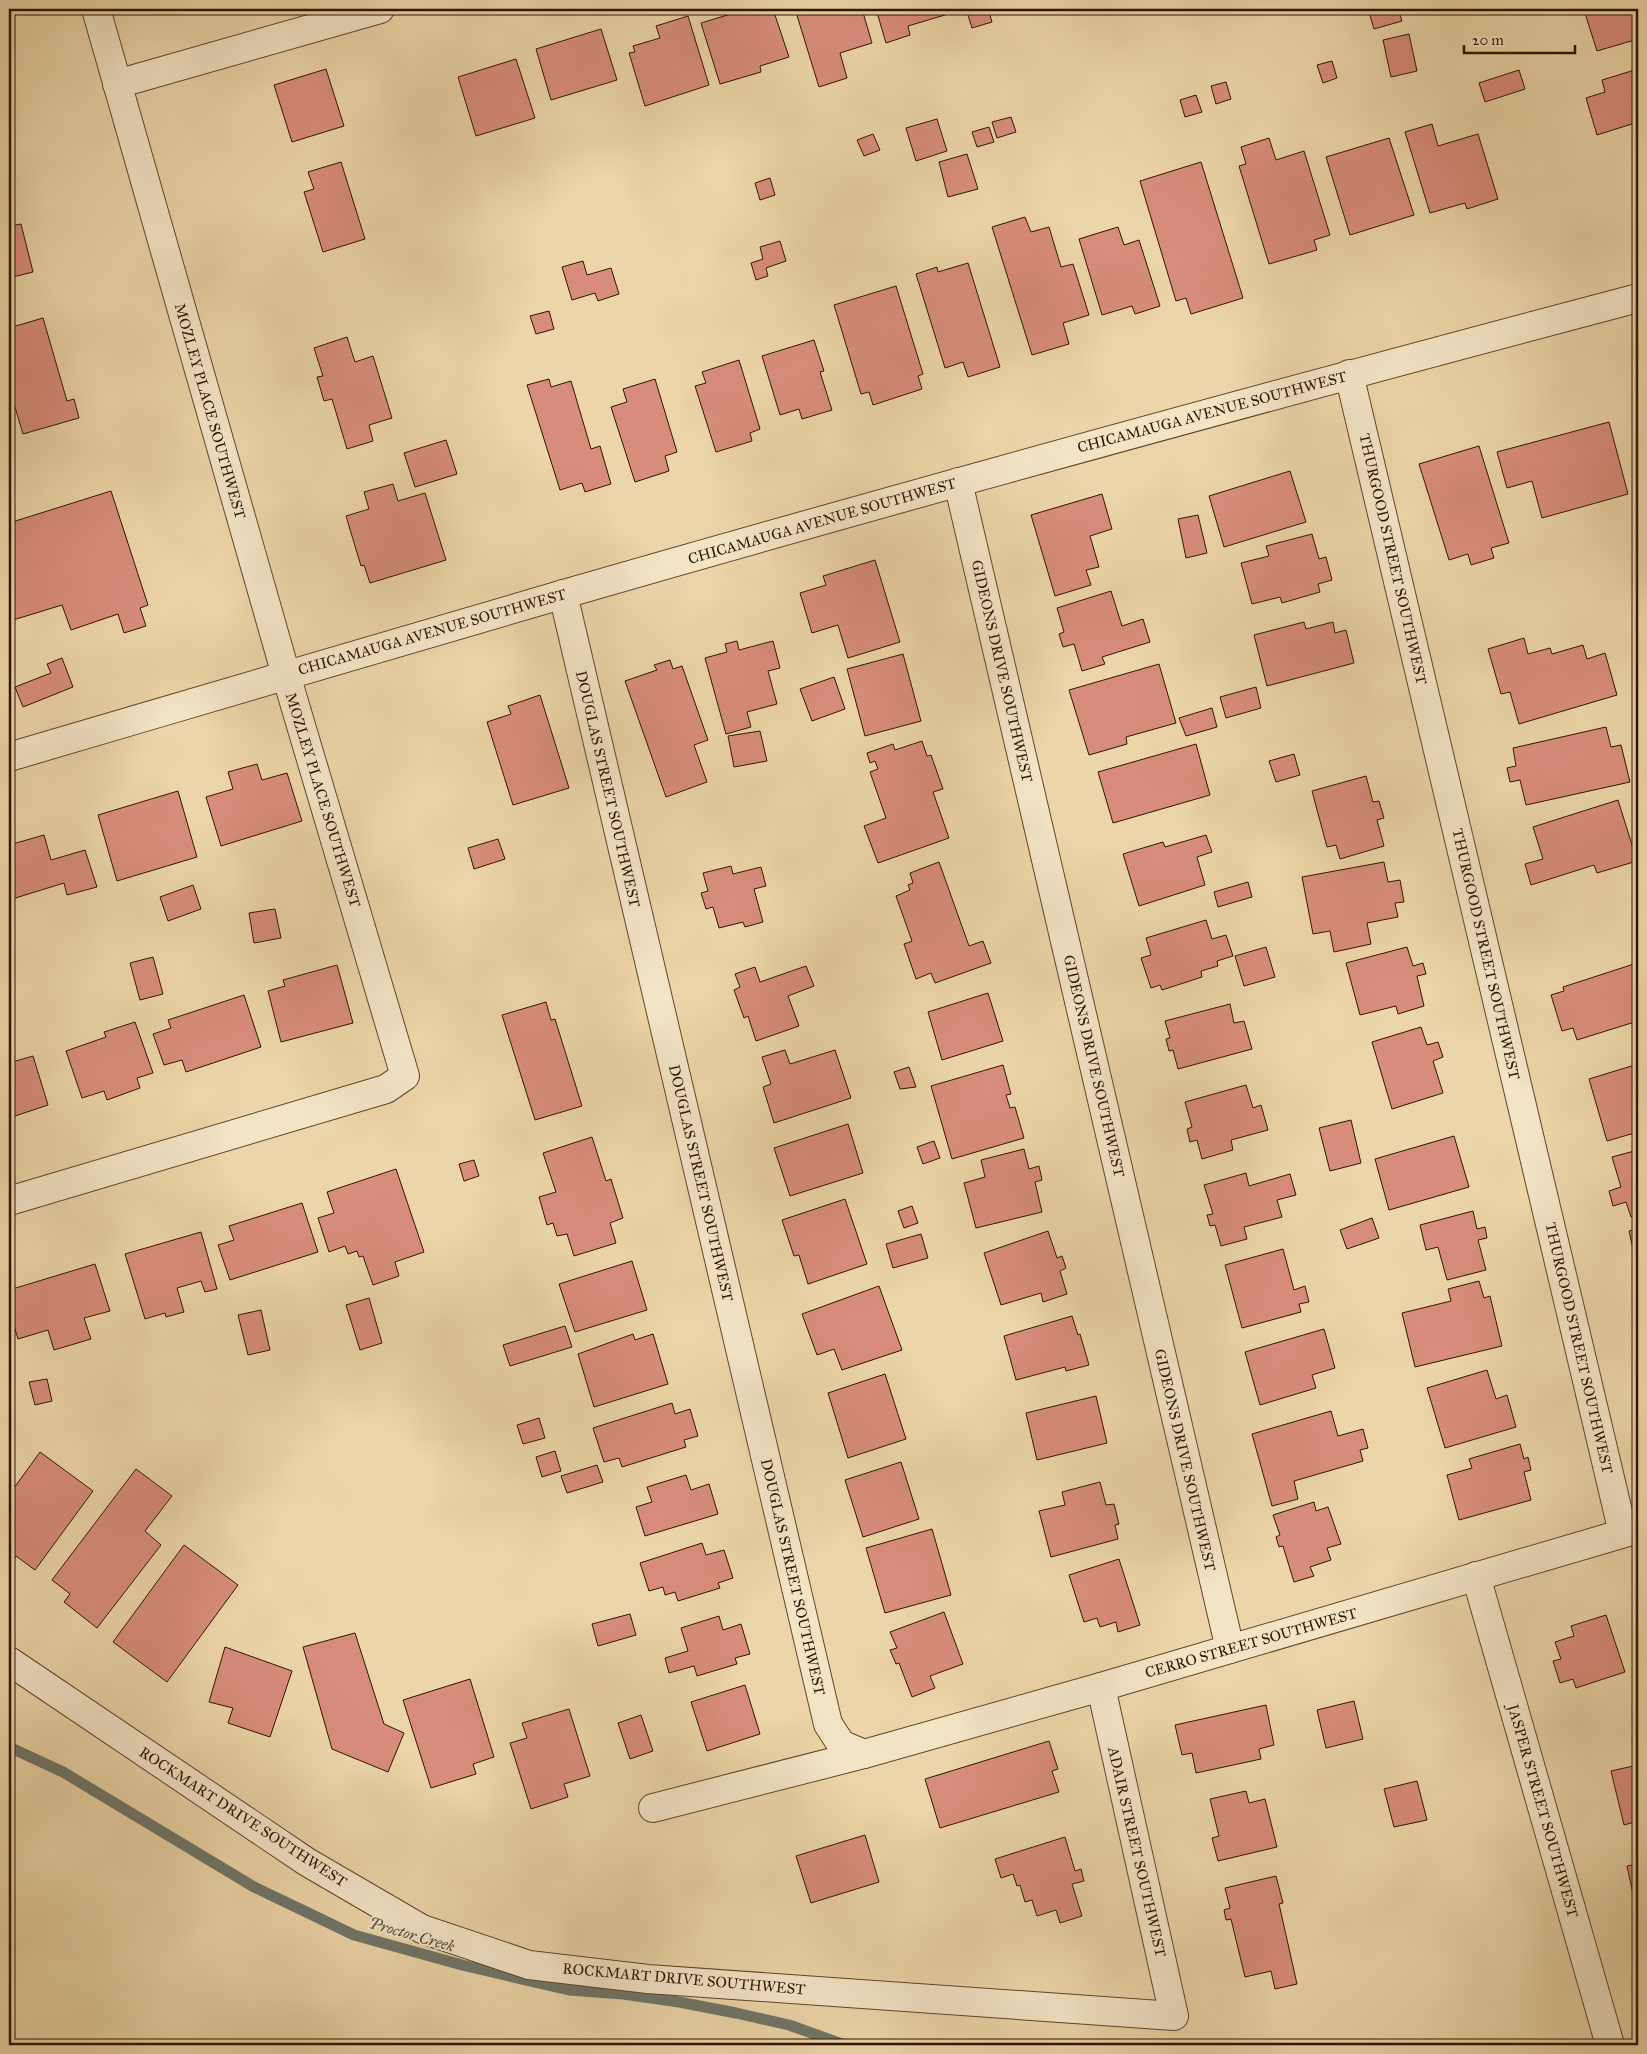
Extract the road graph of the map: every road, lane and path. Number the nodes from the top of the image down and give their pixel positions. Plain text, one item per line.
1 (96, 9) edge
2 (380, 9) edge
3 (117, 84) junction
4 (1638, 298) edge
5 (1349, 374) junction
6 (958, 482) junction
7 (563, 594) junction
8 (286, 675) junction
9 (9, 758) edge
10 (9, 1201) edge
11 (1631, 1531) edge
12 (1476, 1576) junction
13 (1230, 1649) junction
14 (9, 1661) edge
15 (1100, 1687) junction
16 (864, 1754) junction
17 (653, 1808) dead end
18 (1174, 2016) joint
19 (1610, 2045) edge

1 - 3 street, MOZLEY PLACE SOUTHWEST
2 - 3 street
3 - 8 street, MOZLEY PLACE SOUTHWEST
4 - 5 street, CHICAMAUGA AVENUE SOUTHWEST
5 - 6 street, CHICAMAUGA AVENUE SOUTHWEST
5 - 11 street, THURGOOD STREET SOUTHWEST
6 - 7 street, CHICAMAUGA AVENUE SOUTHWEST
6 - 13 street, GIDEONS DRIVE SOUTHWEST
7 - 8 street, CHICAMAUGA AVENUE SOUTHWEST
7 - 16 street, DOUGLAS STREET SOUTHWEST
8 - 9 street, CHICAMAUGA AVENUE SOUTHWEST
8 - 10 street, MOZLEY PLACE SOUTHWEST
11 - 12 street, CERRO STREET SOUTHWEST
12 - 13 street, CERRO STREET SOUTHWEST
12 - 19 street, JASPER STREET SOUTHWEST
13 - 15 street, CERRO STREET SOUTHWEST
14 - 18 street, ROCKMART DRIVE SOUTHWEST
15 - 16 street, CERRO STREET SOUTHWEST
15 - 18 street, ADAIR STREET SOUTHWEST
16 - 17 street, CERRO STREET SOUTHWEST

